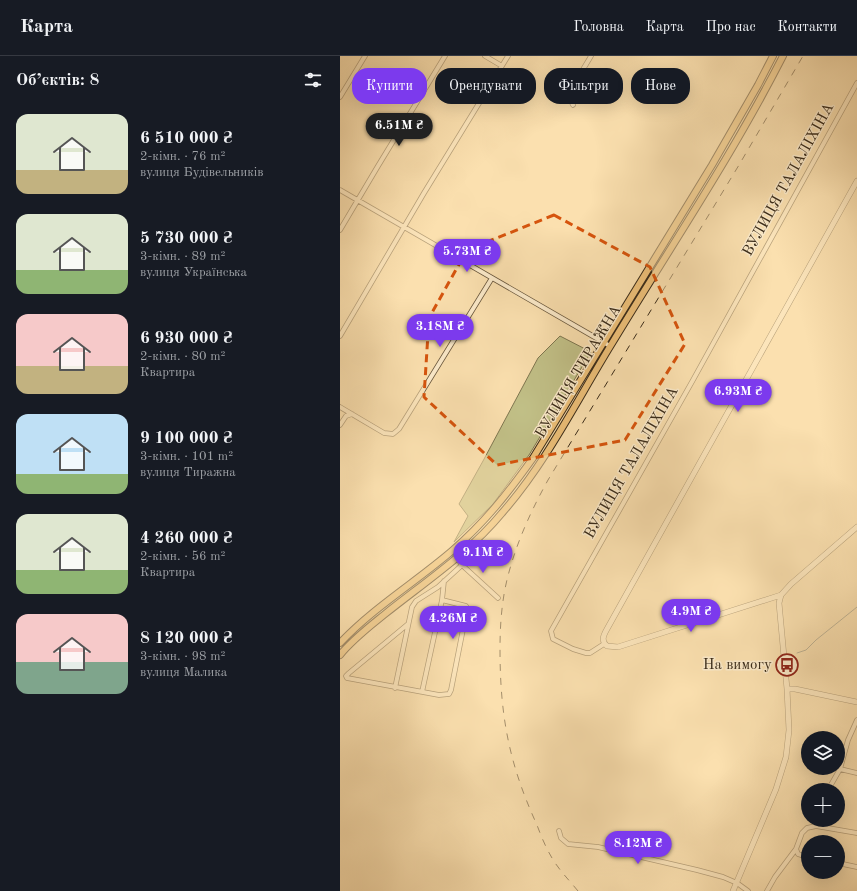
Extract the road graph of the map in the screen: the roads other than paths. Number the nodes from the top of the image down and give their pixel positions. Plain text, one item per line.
1 (365, 56) edge
2 (445, 56) edge
3 (485, 56) edge
4 (508, 56) edge
5 (591, 56) edge
6 (773, 56) edge
7 (783, 56) edge
8 (502, 66) junction
9 (857, 83) edge
10 (340, 97) edge
11 (573, 105) dead end
12 (857, 180) edge
13 (340, 190) edge
14 (358, 200) junction
15 (404, 227) junction
16 (340, 230) edge
17 (492, 278) junction
18 (340, 336) edge
19 (603, 342) junction
20 (610, 346) junction
21 (340, 407) edge
22 (352, 414) junction
23 (340, 425) edge
24 (857, 527) edge
25 (453, 550) junction
26 (457, 558) junction
27 (462, 565) junction
28 (444, 580) junction
29 (781, 595) junction
30 (498, 598) dead end
31 (442, 600) junction
32 (408, 624) junction
33 (340, 643) edge
34 (604, 644) junction
35 (340, 655) edge
36 (395, 688) junction
37 (787, 689) junction
38 (422, 692) junction
39 (857, 702) edge
40 (857, 720) edge
41 (845, 751) edge
42 (845, 771) edge
43 (857, 773) edge
44 (809, 827) edge
45 (822, 827) edge
46 (559, 831) dead end
47 (857, 833) edge
48 (796, 849) junction
49 (801, 855) edge
50 (845, 864) edge
51 (857, 867) edge
52 (737, 883) junction
53 (733, 891) edge
54 (748, 891) edge
55 (767, 891) edge

1 - 10 street
2 - 14 street
3 - 8 street
4 - 8 street
5 - 11 street
6 - 19 main road, ВУЛИЦЯ ТИРАЖНА
7 - 20 main road, ВУЛИЦЯ ТИРАЖНА
8 - 15 street
9 - 34 street, ВУЛИЦЯ ТАЛАЛІХІНА
12 - 34 street
13 - 14 street
14 - 15 street
14 - 16 street
15 - 17 street
15 - 18 street
17 - 19 street
17 - 22 street
19 - 20 street
19 - 25 main road, ВУЛИЦЯ ТИРАЖНА
20 - 26 main road, ВУЛИЦЯ ТИРАЖНА
21 - 22 street
22 - 23 street
24 - 29 street
25 - 26 main road
25 - 33 main road, ВУЛИЦЯ ТИРАЖНА
26 - 27 street
26 - 35 main road, ВУЛИЦЯ ТИРАЖНА
27 - 28 street
27 - 30 street
28 - 31 street
28 - 32 street
29 - 34 street
29 - 37 street
31 - 38 street
31 - 38 street
32 - 36 street
32 - 36 street
36 - 38 street
37 - 39 street
37 - 52 street
40 - 41 street
42 - 43 street
44 - 48 street
45 - 47 street
46 - 52 street
48 - 49 street
48 - 55 street
50 - 51 street
52 - 53 street
52 - 54 street

